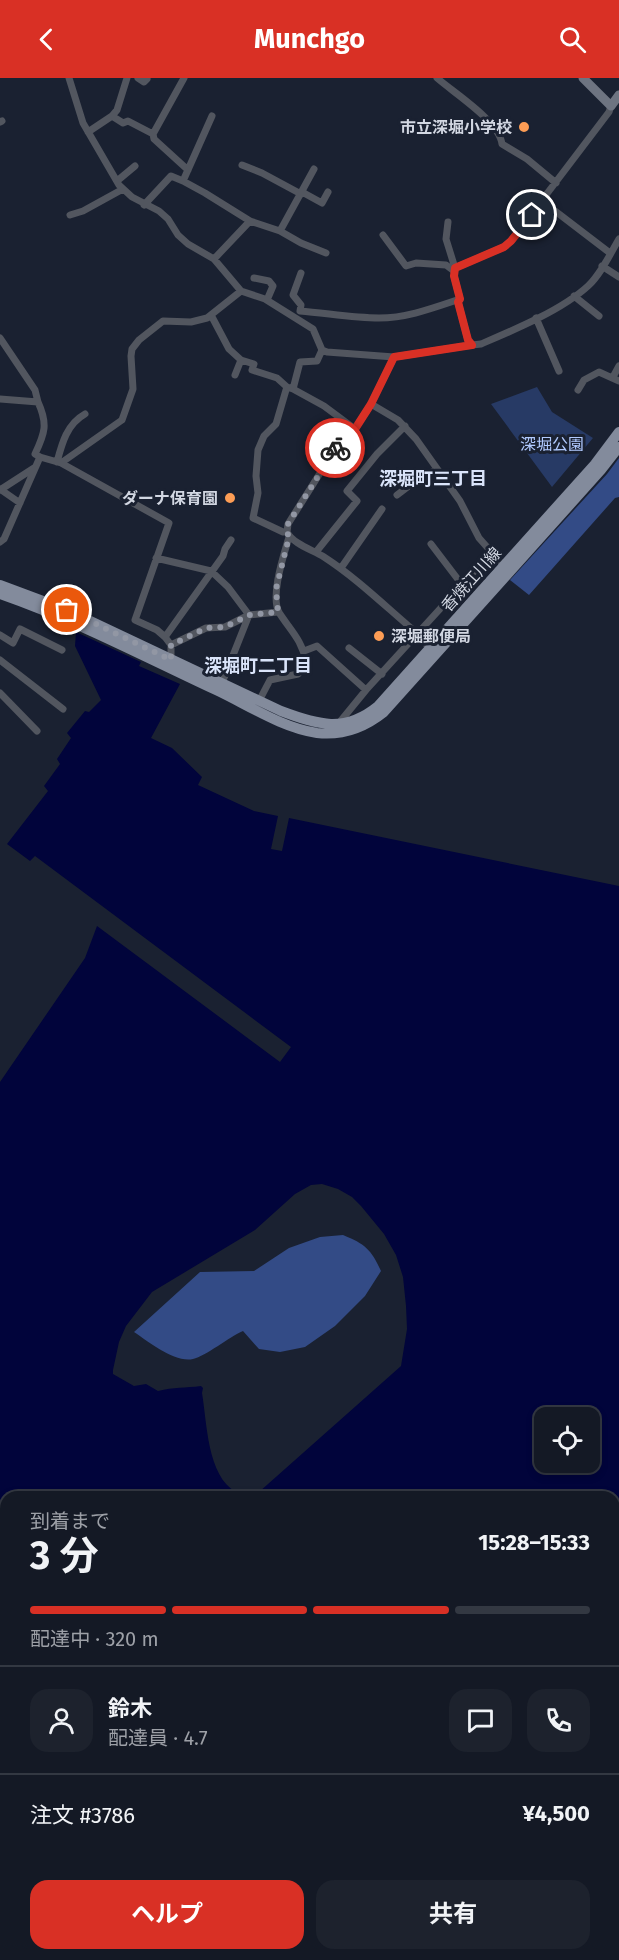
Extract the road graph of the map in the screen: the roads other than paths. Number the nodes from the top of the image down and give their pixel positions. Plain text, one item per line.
1 (69, 78) edge
2 (127, 78) edge
3 (138, 78) edge
4 (184, 78) edge
5 (437, 78) edge
6 (583, 78) edge
7 (147, 79) edge
8 (619, 95) edge
9 (611, 106) junction
10 (112, 116) junction
11 (212, 116) dead end
12 (88, 132) junction
13 (153, 134) junction
14 (242, 165) dead end
15 (135, 166) dead end
16 (314, 169) dead end
17 (188, 170) junction
18 (117, 181) junction
19 (183, 181) junction
20 (556, 183) junction
21 (123, 189) junction
22 (328, 192) dead end
23 (302, 193) junction
24 (542, 201) junction
25 (144, 205) junction
26 (70, 214) dead end
27 (250, 221) junction
28 (448, 222) dead end
29 (280, 231) junction
30 (383, 235) dead end
31 (619, 239) edge
32 (326, 253) dead end
33 (610, 253) junction
34 (214, 259) junction
35 (602, 266) junction
36 (455, 270) junction
37 (301, 273) dead end
38 (619, 277) edge
39 (254, 278) dead end
40 (241, 291) junction
41 (574, 296) junction
42 (460, 299) junction
43 (267, 300) junction
44 (211, 315) junction
45 (599, 316) dead end
46 (536, 318) junction
47 (0, 338) edge
48 (472, 345) junction
49 (322, 350) junction
50 (394, 357) junction
51 (241, 360) junction
52 (619, 366) edge
53 (559, 371) dead end
54 (235, 375) dead end
55 (616, 379) edge
56 (290, 388) junction
57 (578, 390) dead end
58 (0, 399) edge
59 (38, 402) junction
60 (371, 404) junction
61 (85, 414) dead end
62 (405, 426) junction
63 (355, 429) junction
64 (619, 432) edge
65 (619, 447) edge
66 (40, 457) junction
67 (59, 462) junction
68 (34, 468) junction
69 (436, 469) junction
70 (0, 490) edge
71 (397, 495) dead end
72 (20, 503) junction
73 (382, 509) dead end
74 (288, 535) junction
75 (231, 540) dead end
76 (0, 542) edge
77 (431, 544) dead end
78 (316, 552) junction
79 (491, 553) junction
80 (156, 558) junction
81 (503, 565) junction
82 (341, 568) junction
83 (211, 571) junction
84 (0, 585) edge
85 (463, 586) junction
86 (0, 594) edge
87 (456, 594) junction
88 (467, 605) junction
89 (278, 612) junction
90 (65, 614) junction
91 (248, 616) junction
92 (109, 634) junction
93 (0, 635) edge
94 (165, 637) junction
95 (417, 637) junction
96 (171, 645) junction
97 (428, 646) junction
98 (349, 648) dead end
99 (62, 650) dead end
100 (304, 651) junction
101 (0, 660) edge
102 (171, 660) junction
103 (382, 674) junction
104 (222, 683) junction
105 (366, 690) junction
106 (0, 693) edge
107 (259, 700) junction
108 (63, 709) dead end
109 (371, 717) junction
110 (332, 727) junction
111 (36, 731) dead end

1 - 12 street
2 - 10 street
3 - 7 street
4 - 13 street
5 - 20 street
6 - 9 main road
8 - 9 main road
9 - 20 street
10 - 12 street
10 - 13 street
11 - 17 street
12 - 18 street
13 - 17 street
14 - 23 street
15 - 18 street
16 - 23 street
17 - 19 street
18 - 21 street
19 - 25 street
19 - 27 street
20 - 24 street
21 - 25 street
21 - 26 street
22 - 23 street
23 - 29 street
24 - 33 street
24 - 36 street
25 - 34 street
27 - 29 street
27 - 34 street
28 - 36 street
29 - 32 street
30 - 36 street
31 - 33 street
33 - 35 street
34 - 40 street
35 - 38 street
35 - 41 street
36 - 42 street
37 - 42 street
39 - 43 street
40 - 43 street
40 - 44 street
41 - 45 street
41 - 46 street
42 - 48 street
43 - 49 street
44 - 51 street
44 - 67 street
46 - 48 street
46 - 53 street
47 - 59 street
48 - 50 street
49 - 50 street
49 - 56 street
50 - 60 street
51 - 54 street
51 - 56 street
52 - 55 street
55 - 57 street
56 - 63 street
56 - 74 street
58 - 59 street
59 - 66 street
60 - 62 street
60 - 63 street
61 - 67 street
62 - 69 street
62 - 78 street
63 - 74 street
64 - 81 main road, 香焼江川線
65 - 109 main road, 香焼江川線
66 - 67 street
66 - 68 street
67 - 80 street
68 - 70 street
68 - 72 street
69 - 71 street
69 - 79 street
70 - 72 street
72 - 76 street
73 - 82 street
74 - 78 street
74 - 89 street
75 - 83 street
77 - 85 street
78 - 82 street
79 - 81 street
79 - 85 street
80 - 83 street
80 - 94 street
81 - 88 main road, 香焼江川線
82 - 95 street
83 - 91 street
83 - 94 street
84 - 90 main road, 香焼江川線
85 - 87 street
86 - 90 main road, 香焼江川線
87 - 88 street
87 - 95 street
88 - 97 main road, 香焼江川線
89 - 91 street
89 - 100 street
90 - 92 main road, 香焼江川線
91 - 96 street
91 - 104 street
92 - 102 main road, 香焼江川線
92 - 110 main road, 香焼江川線
93 - 99 street
94 - 96 street
95 - 97 street
95 - 103 street
96 - 102 street
97 - 109 main road, 香焼江川線
98 - 103 street
100 - 105 street
100 - 107 street
101 - 108 street
102 - 104 main road, 香焼江川線
103 - 105 street
104 - 107 main road, 香焼江川線
105 - 110 street
106 - 111 street
107 - 110 main road, 香焼江川線
109 - 110 main road, 香焼江川線

